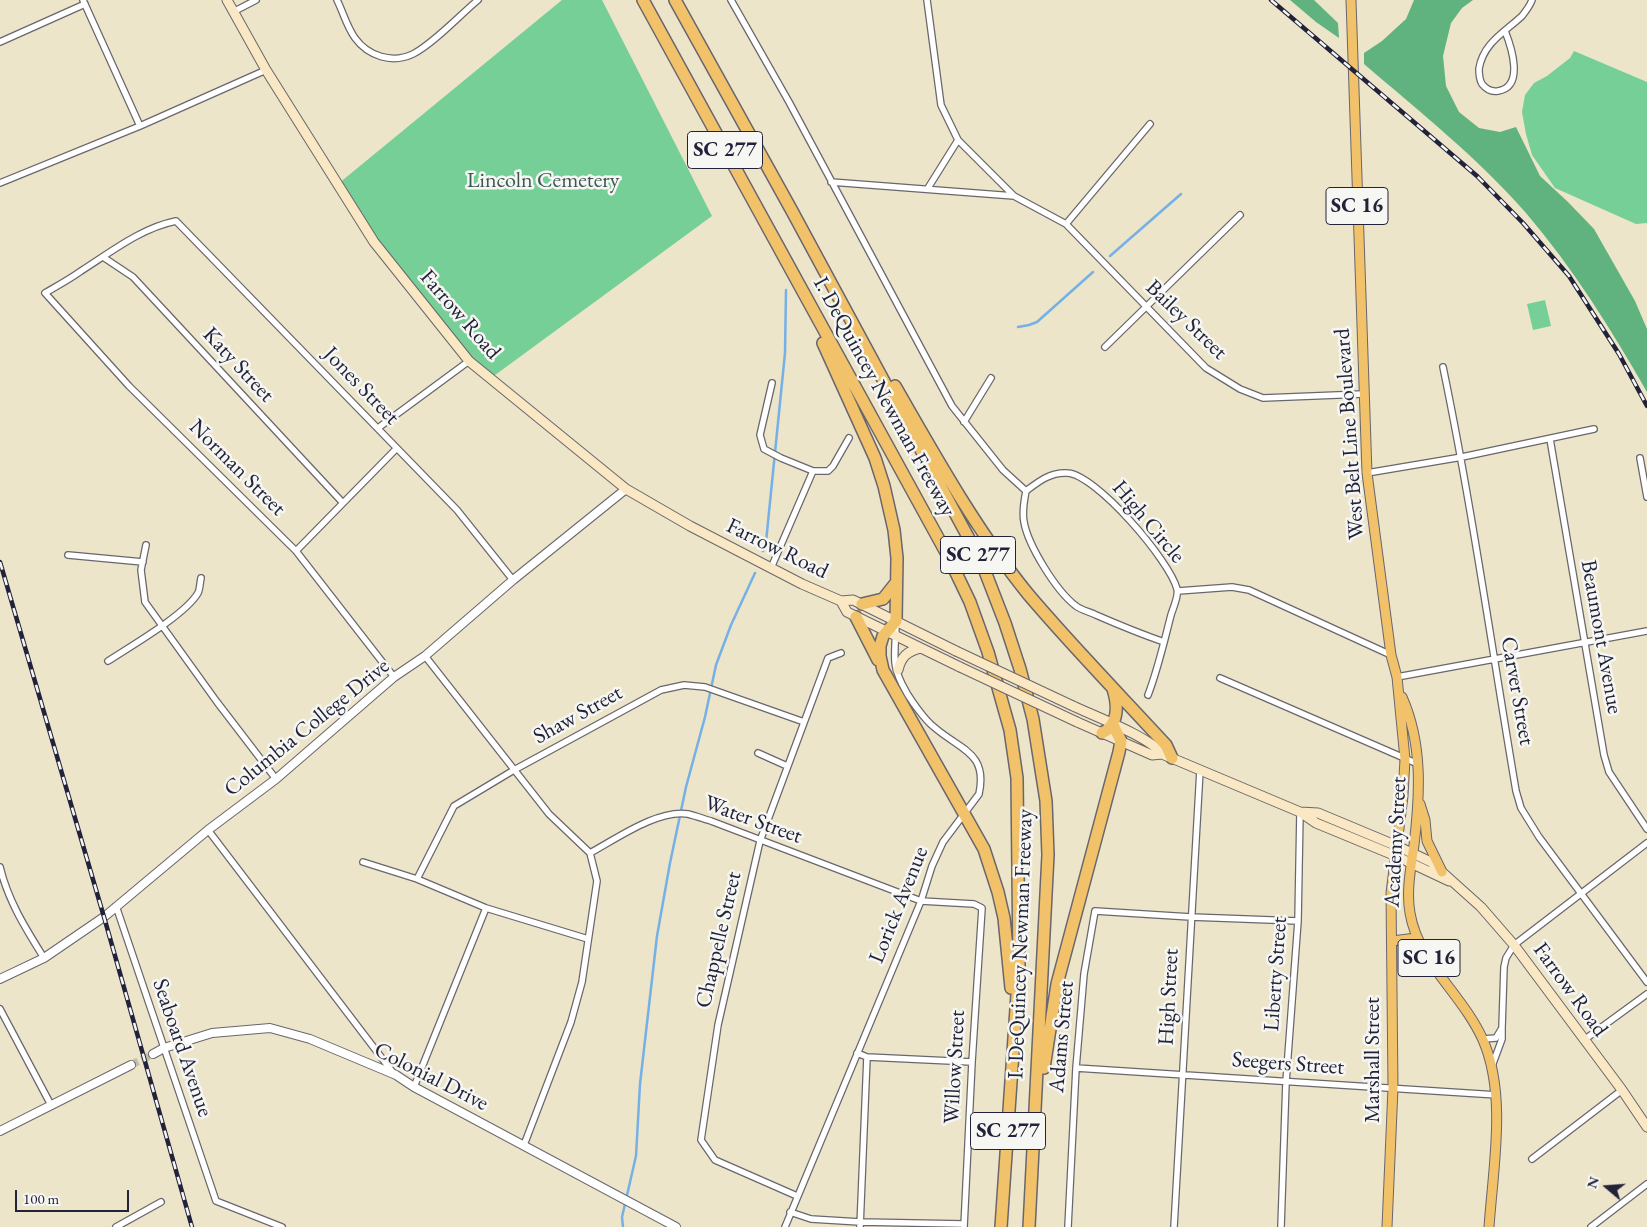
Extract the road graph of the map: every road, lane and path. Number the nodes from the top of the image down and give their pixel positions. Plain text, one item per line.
1 (227, 0) edge
2 (256, 0) edge
3 (337, 0) edge
4 (478, 0) edge
5 (644, 0) edge
6 (676, 0) edge
7 (731, 0) edge
8 (927, 0) edge
9 (1351, 0) edge
10 (1532, 0) edge
11 (84, 2) edge
12 (233, 12) junction
13 (1505, 31) junction
14 (0, 42) edge
15 (266, 70) junction
16 (1150, 124) dead end
17 (140, 126) junction
18 (958, 140) junction
19 (831, 182) junction
20 (0, 183) edge
21 (928, 188) junction
22 (1014, 196) junction
23 (1240, 215) dead end
24 (1066, 224) junction
25 (103, 257) junction
26 (807, 300) junction
27 (843, 305) junction
28 (1146, 308) junction
29 (1105, 347) dead end
30 (469, 361) junction
31 (1443, 366) dead end
32 (990, 378) dead end
33 (772, 383) dead end
34 (1363, 394) junction
35 (964, 422) junction
36 (378, 428) junction
37 (1594, 430) dead end
38 (849, 438) dead end
39 (1550, 439) junction
40 (396, 449) junction
41 (1462, 457) junction
42 (1640, 458) dead end
43 (813, 472) junction
44 (1367, 473) junction
45 (626, 489) junction
46 (1026, 492) junction
47 (1647, 497) edge
48 (343, 503) junction
49 (146, 545) dead end
50 (296, 551) junction
51 (68, 556) dead end
52 (143, 562) junction
53 (771, 568) junction
54 (201, 578) dead end
55 (513, 580) junction
56 (895, 584) junction
57 (1178, 591) junction
58 (841, 601) junction
59 (862, 604) junction
60 (856, 617) junction
61 (896, 621) junction
62 (161, 626) junction
63 (1647, 631) edge
64 (891, 634) junction
65 (1164, 642) junction
66 (1583, 642) junction
67 (921, 648) junction
68 (841, 653) dead end
69 (1391, 655) junction
70 (425, 656) junction
71 (1493, 658) junction
72 (108, 661) dead end
73 (883, 670) junction
74 (898, 670) junction
75 (394, 677) junction
76 (1397, 677) junction
77 (1220, 678) dead end
78 (1113, 688) junction
79 (1398, 690) junction
80 (1148, 695) dead end
81 (804, 722) junction
82 (1113, 725) junction
83 (1102, 733) junction
84 (1121, 741) junction
85 (758, 753) dead end
86 (1167, 756) junction
87 (1405, 759) junction
88 (1418, 764) junction
89 (787, 766) junction
90 (514, 770) junction
91 (1200, 770) junction
92 (276, 779) junction
93 (1418, 796) junction
94 (1300, 812) junction
95 (964, 814) junction
96 (1646, 824) edge
97 (208, 830) junction
98 (760, 841) junction
99 (1647, 843) edge
100 (1397, 846) junction
101 (590, 853) junction
102 (1413, 853) junction
103 (1396, 856) junction
104 (363, 862) dead end
105 (1412, 865) junction
106 (0, 867) edge
107 (1442, 872) junction
108 (417, 879) junction
109 (1453, 883) junction
110 (1391, 893) joint
111 (1580, 894) junction
112 (921, 901) junction
113 (116, 906) junction
114 (486, 908) junction
115 (982, 908) joint
116 (1191, 918) junction
117 (1298, 921) junction
118 (1416, 938) junction
119 (588, 939) junction
120 (1392, 941) junction
121 (1514, 945) junction
122 (44, 958) junction
123 (0, 979) edge
124 (1647, 982) edge
125 (1647, 994) edge
126 (0, 1008) edge
127 (1502, 1028) junction
128 (1014, 1035) junction
129 (1483, 1039) junction
130 (1584, 1040) junction
131 (164, 1048) junction
132 (857, 1053) junction
133 (153, 1054) tunnel mouth
134 (867, 1058) junction
135 (972, 1062) junction
136 (131, 1064) tunnel mouth
137 (1492, 1066) junction
138 (1076, 1068) junction
139 (1182, 1075) junction
140 (396, 1076) junction
141 (1286, 1082) junction
142 (414, 1087) junction
143 (1393, 1088) junction
144 (1622, 1090) junction
145 (1497, 1095) junction
146 (51, 1105) junction
147 (1647, 1127) edge
148 (0, 1131) edge
149 (524, 1145) junction
150 (1532, 1159) dead end
151 (1032, 1177) junction
152 (1647, 1184) edge
153 (797, 1196) junction
154 (162, 1202) dead end
155 (790, 1212) junction
156 (860, 1225) edge
157 (964, 1226) edge
158 (116, 1227) edge
159 (282, 1227) edge
160 (676, 1227) edge
161 (785, 1227) edge
162 (1002, 1227) edge
163 (1029, 1227) edge
164 (1068, 1227) edge
165 (1174, 1227) edge
166 (1281, 1227) edge
167 (1387, 1227) edge
168 (1489, 1227) edge
169 (1591, 1227) edge

1 - 12 main road, Farrow Road
2 - 12 street
3 - 4 street
5 - 26 highway, I. DeQuincey Newman Freeway / SC 277
6 - 27 highway, I. DeQuincey Newman Freeway / SC 277
7 - 19 street
8 - 18 street, Bailey Street
9 - 34 main road, West Belt Line Boulevard / SC 16
10 - 13 street
11 - 14 street
11 - 17 street
12 - 15 main road, Farrow Road
13 - 13 street
15 - 17 street
15 - 30 main road, Farrow Road
16 - 24 street
17 - 20 street
18 - 21 street
18 - 22 street, Bailey Street
19 - 21 street, Bailey Street
19 - 35 street
21 - 22 street, Bailey Street
22 - 24 street, Bailey Street
23 - 28 street
24 - 28 street, Bailey Street
25 - 36 street, Jones Street
25 - 48 street, Katy Street
25 - 50 street, Norman Street
26 - 56 highway
26 - 128 highway, I. DeQuincey Newman Freeway / SC 277
27 - 78 highway
27 - 151 highway, I. DeQuincey Newman Freeway / SC 277
28 - 29 street
28 - 34 street, Bailey Street
30 - 36 street
30 - 45 main road, Farrow Road
31 - 41 street, Carver Street
32 - 35 street
33 - 43 street
34 - 44 main road, West Belt Line Boulevard / SC 16
35 - 46 street
36 - 40 street, Jones Street
37 - 39 street
38 - 43 street
39 - 41 street
39 - 66 street, Beaumont Avenue
40 - 48 street
40 - 55 street, Jones Street
41 - 44 street
41 - 71 street, Carver Street
42 - 47 street
43 - 53 street
44 - 69 main road, West Belt Line Boulevard / SC 16
45 - 53 main road, Farrow Road
45 - 55 street, Columbia College Drive
46 - 57 street, High Circle
46 - 65 street
48 - 50 street
49 - 52 street
50 - 75 street, Norman Street
51 - 52 street
52 - 62 street
53 - 58 main road, Farrow Road
54 - 62 street
55 - 70 street, Columbia College Drive
56 - 59 highway
56 - 61 highway
57 - 65 street, High Circle
57 - 69 street
58 - 59 main road, Farrow Road
58 - 60 main road, Farrow Road
59 - 61 main road, Farrow Road
60 - 64 main road, Farrow Road
60 - 73 highway
61 - 64 highway
61 - 82 main road, Farrow Road, bridge
62 - 72 street
62 - 92 street
63 - 66 street
64 - 67 main road, Farrow Road
64 - 73 highway
64 - 74 street, Lorick Avenue
65 - 80 street, High Circle
66 - 71 street
66 - 96 street, Beaumont Avenue
67 - 74 main road
67 - 83 main road, Farrow Road, bridge
68 - 81 street, Chappelle Street
69 - 76 main road, West Belt Line Boulevard / SC 16
70 - 75 street, Columbia College Drive
70 - 90 street
71 - 76 street
71 - 111 street, Carver Street
73 - 95 highway
74 - 95 street, Lorick Avenue
75 - 92 street, Columbia College Drive
76 - 79 main road, West Belt Line Boulevard / SC 16
77 - 87 street
78 - 82 highway
78 - 86 highway
79 - 87 main road, West Belt Line Boulevard / SC 16
79 - 88 main road, Academy Street / SC 16
81 - 89 street, Chappelle Street
81 - 90 street, Shaw Street
82 - 83 highway
82 - 84 highway
82 - 86 main road, Farrow Road
83 - 84 main road, Farrow Road
84 - 86 main road, Farrow Road
84 - 151 highway
85 - 89 street
86 - 91 main road, Farrow Road
87 - 88 street
87 - 100 main road, West Belt Line Boulevard / SC 16
88 - 93 main road, Academy Street / SC 16
89 - 98 street, Chappelle Street
90 - 101 street
90 - 108 street, Shaw Street
91 - 94 main road, Farrow Road
91 - 116 street, High Street
92 - 97 street, Columbia College Drive
93 - 102 main road, Academy Street / SC 16
93 - 107 main road
94 - 100 main road, Farrow Road
94 - 103 main road, Farrow Road
94 - 117 street, Liberty Street
95 - 112 street, Lorick Avenue
95 - 128 highway
97 - 113 street, Columbia College Drive
97 - 140 street
98 - 101 street, Water Street
98 - 112 street, Water Street
98 - 153 street, Chappelle Street
99 - 111 street
100 - 102 main road, Farrow Road
100 - 103 main road, West Belt Line Boulevard / SC 16
101 - 119 street
102 - 105 main road, Academy Street / SC 16
102 - 107 main road, Farrow Road
103 - 105 main road, Farrow Road
103 - 110 main road, West Belt Line Boulevard / SC 16
104 - 108 street
105 - 109 main road, Farrow Road
105 - 118 main road, Academy Street / SC 16
106 - 122 street
107 - 109 main road, Farrow Road
108 - 114 street
109 - 121 main road, Farrow Road
110 - 120 main road, Marshall Street / SC 16
111 - 121 street
111 - 124 street, Carver Street
112 - 115 street, Water Street
112 - 132 street, Lorick Avenue
113 - 122 street, Columbia College Drive
113 - 131 street, Seaboard Avenue
114 - 119 street
114 - 142 street
115 - 135 street, Willow Street
116 - 117 street
116 - 138 street, Adams Street
116 - 139 street, High Street
117 - 141 street, Liberty Street
118 - 120 main road
118 - 129 main road, Academy Street / SC 16
119 - 149 street
120 - 143 main road, Marshall Street / SC 16
121 - 127 street
121 - 130 main road, Farrow Road
122 - 123 street, Columbia College Drive
125 - 130 street
126 - 146 street
127 - 129 street
127 - 137 street
128 - 162 highway, I. DeQuincey Newman Freeway / SC 277
129 - 137 main road, Academy Street / SC 16
130 - 144 main road, Farrow Road
131 - 133 street, Colonial Drive
131 - 140 street, Colonial Drive
131 - 159 street, Seaboard Avenue
132 - 134 street
132 - 153 street, Lorick Avenue
134 - 135 street
134 - 156 street
135 - 157 street, Willow Street
136 - 146 street
137 - 145 main road, Academy Street / SC 16
138 - 139 street, Seegers Street
138 - 164 street, Adams Street
139 - 141 street, Seegers Street
139 - 165 street, High Street
140 - 142 street, Colonial Drive
141 - 143 street, Seegers Street
141 - 166 street, Liberty Street
142 - 149 street, Colonial Drive
143 - 145 street, Seegers Street
143 - 167 main road, Marshall Street / SC 16
144 - 147 main road, Farrow Road
144 - 150 street
145 - 168 main road, Academy Street / SC 16
146 - 148 street
149 - 160 street, Colonial Drive
151 - 163 highway, I. DeQuincey Newman Freeway / SC 277
152 - 169 street
153 - 155 street, Lorick Avenue
154 - 158 street
155 - 156 street
155 - 161 street, Lorick Avenue
156 - 157 street

